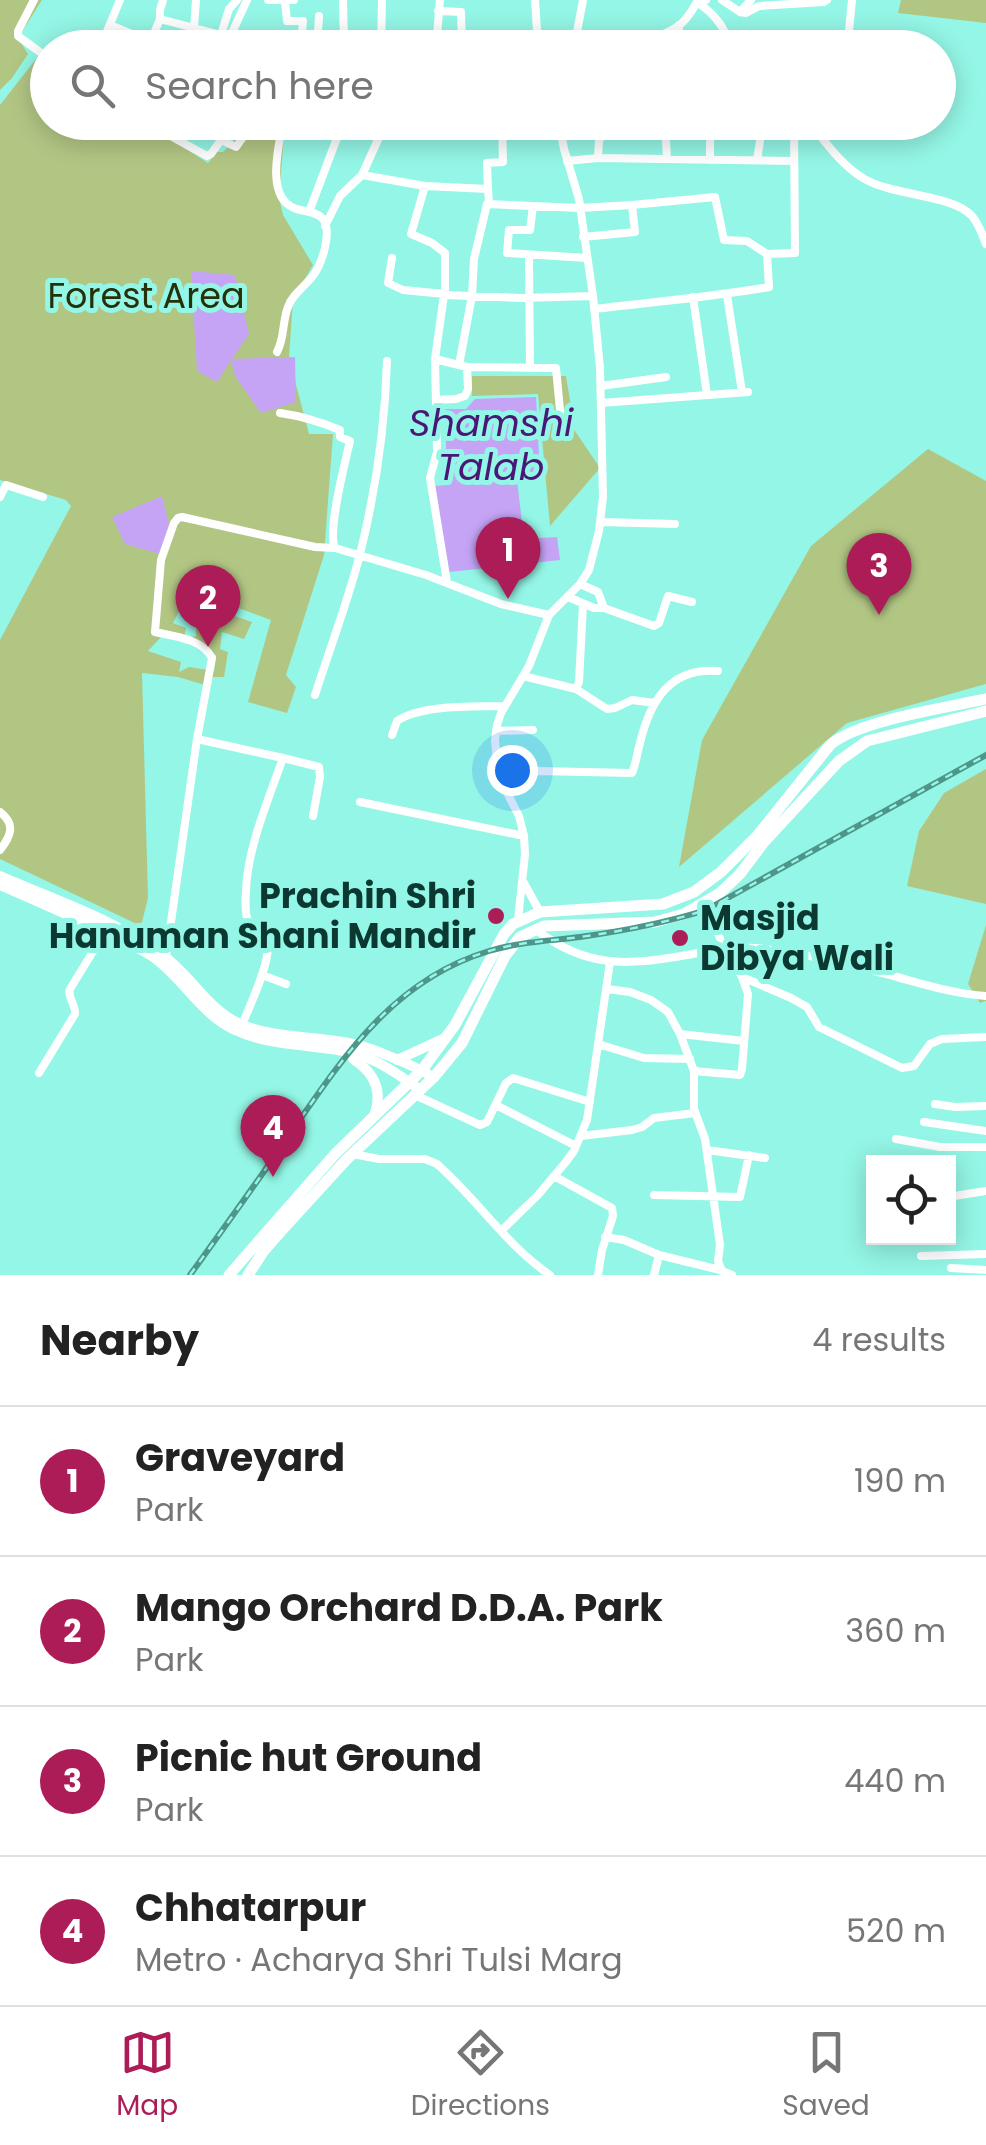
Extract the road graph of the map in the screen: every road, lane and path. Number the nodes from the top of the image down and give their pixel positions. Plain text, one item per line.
1 (34, 0) edge
2 (120, 0) edge
3 (163, 0) edge
4 (196, 0) edge
5 (237, 0) edge
6 (247, 0) edge
7 (268, 0) edge
8 (285, 0) edge
9 (294, 0) edge
10 (343, 0) edge
11 (382, 0) edge
12 (440, 0) edge
13 (535, 0) edge
14 (584, 0) edge
15 (722, 0) edge
16 (751, 0) edge
17 (827, 0) edge
18 (852, 0) edge
19 (699, 1) edge
20 (438, 11) junction
21 (740, 12) junction
22 (319, 16) dead end
23 (160, 20) junction
24 (110, 25) junction
25 (678, 26) junction
26 (194, 28) junction
27 (108, 30) edge
28 (121, 30) edge
29 (156, 30) edge
30 (202, 30) edge
31 (223, 30) edge
32 (233, 30) edge
33 (302, 30) edge
34 (318, 30) edge
35 (344, 30) edge
36 (381, 30) edge
37 (437, 30) edge
38 (462, 30) edge
39 (537, 30) edge
40 (577, 30) edge
41 (669, 30) edge
42 (678, 30) edge
43 (724, 30) edge
44 (849, 30) edge
45 (30, 45) edge
46 (182, 140) edge
47 (221, 140) edge
48 (280, 140) edge
49 (336, 140) edge
50 (378, 140) edge
51 (502, 140) edge
52 (563, 140) edge
53 (601, 140) edge
54 (666, 140) edge
55 (710, 140) edge
56 (760, 140) edge
57 (794, 140) edge
58 (825, 140) edge
59 (598, 158) junction
60 (667, 159) junction
61 (710, 160) junction
62 (757, 160) junction
63 (793, 160) junction
64 (567, 161) junction
65 (362, 175) junction
66 (425, 186) junction
67 (488, 189) junction
68 (489, 203) junction
69 (632, 205) junction
70 (533, 206) junction
71 (580, 208) junction
72 (309, 212) junction
73 (325, 226) junction
74 (583, 237) junction
75 (986, 244) edge
76 (767, 254) junction
77 (529, 255) junction
78 (392, 258) dead end
79 (586, 258) junction
80 (445, 294) junction
81 (727, 294) junction
82 (472, 296) junction
83 (593, 296) junction
84 (693, 296) junction
85 (530, 298) junction
86 (594, 309) junction
87 (277, 352) dead end
88 (436, 359) junction
89 (387, 361) dead end
90 (463, 366) junction
91 (530, 368) junction
92 (666, 378) dead end
93 (600, 386) junction
94 (707, 395) junction
95 (436, 400) junction
96 (602, 404) junction
97 (280, 412) dead end
98 (561, 421) dead end
99 (43, 497) dead end
100 (0, 498) edge
101 (600, 522) junction
102 (675, 524) dead end
103 (335, 548) junction
104 (360, 555) junction
105 (446, 582) junction
106 (580, 584) junction
107 (568, 597) junction
108 (692, 602) dead end
109 (583, 604) junction
110 (604, 608) junction
111 (549, 615) junction
112 (718, 670) dead end
113 (523, 676) junction
114 (576, 688) junction
115 (314, 695) dead end
116 (986, 699) edge
117 (655, 703) junction
118 (505, 706) junction
119 (986, 711) edge
120 (962, 716) junction
121 (986, 720) edge
122 (533, 730) dead end
123 (496, 731) junction
124 (392, 735) dead end
125 (198, 739) junction
126 (283, 758) junction
127 (498, 775) junction
128 (360, 802) dead end
129 (0, 812) edge
130 (313, 816) dead end
131 (524, 836) junction
132 (0, 850) edge
133 (0, 876) edge
134 (522, 879) junction
135 (0, 885) edge
136 (705, 902) junction
137 (540, 912) junction
138 (518, 920) junction
139 (535, 929) junction
140 (105, 932) junction
141 (724, 948) junction
142 (166, 958) junction
143 (610, 962) junction
144 (262, 975) junction
145 (742, 977) junction
146 (286, 984) dead end
147 (607, 989) junction
148 (986, 996) edge
149 (242, 1025) junction
150 (680, 1034) junction
151 (448, 1037) junction
152 (986, 1037) edge
153 (744, 1041) junction
154 (598, 1044) junction
155 (342, 1052) junction
156 (690, 1059) junction
157 (396, 1060) junction
158 (694, 1071) junction
159 (40, 1074) dead end
160 (428, 1074) junction
161 (416, 1090) junction
162 (590, 1102) junction
163 (936, 1104) dead end
164 (496, 1105) junction
165 (986, 1106) edge
166 (695, 1113) junction
167 (373, 1117) junction
168 (924, 1122) dead end
169 (986, 1132) edge
170 (581, 1136) junction
171 (896, 1139) dead end
172 (576, 1146) junction
173 (986, 1147) edge
174 (707, 1150) junction
175 (353, 1154) junction
176 (749, 1156) junction
177 (765, 1158) dead end
178 (554, 1176) junction
179 (986, 1191) edge
180 (654, 1194) dead end
181 (714, 1195) junction
182 (956, 1196) edge
183 (502, 1230) junction
184 (605, 1237) junction
185 (986, 1254) edge
186 (659, 1255) junction
187 (921, 1256) dead end
188 (950, 1268) dead end
189 (986, 1270) edge
190 (722, 1271) junction
191 (234, 1274) edge
192 (657, 1274) edge
193 (248, 1275) edge
194 (550, 1275) edge
195 (598, 1275) edge
196 (732, 1275) edge

1 - 45 street
2 - 24 street
3 - 23 street
4 - 26 street
5 - 31 street
6 - 32 street
7 - 8 street
8 - 9 street
8 - 33 street
10 - 35 street
11 - 36 street
12 - 20 street
13 - 39 street
14 - 40 street
15 - 21 street
16 - 21 street
17 - 21 street
18 - 44 street
19 - 25 street
19 - 43 street
20 - 37 street
20 - 38 street
22 - 34 street
23 - 26 street
23 - 29 street
24 - 27 street
24 - 28 street
25 - 41 street
25 - 42 street
26 - 30 street
46 - 47 street
48 - 72 street
49 - 72 street
50 - 65 street
51 - 67 street
52 - 64 street
53 - 59 street
54 - 60 street
55 - 61 street
56 - 62 street
57 - 63 street
58 - 75 street
59 - 60 street
59 - 64 street
60 - 61 street
61 - 62 street
62 - 63 street
63 - 76 street
64 - 71 street
65 - 66 street
65 - 73 street
66 - 67 street
66 - 80 street
67 - 68 street
68 - 70 street
68 - 82 street
69 - 71 street
69 - 74 street
69 - 76 street
70 - 71 street
70 - 77 street
71 - 74 street
72 - 73 street
73 - 87 street
74 - 79 street
76 - 81 street
77 - 79 street
77 - 85 street
78 - 80 street
79 - 83 street
80 - 82 street
80 - 88 street
81 - 84 street
81 - 94 street
82 - 85 street
82 - 90 street
83 - 85 street
83 - 86 street
84 - 86 street
84 - 94 street
85 - 91 street
86 - 93 street
88 - 90 street
88 - 95 street
89 - 104 street
90 - 91 street
90 - 95 street
91 - 98 street
92 - 93 street
93 - 96 street
94 - 96 street
95 - 105 street
96 - 101 street
97 - 103 street
99 - 100 street
101 - 102 street
101 - 106 street
103 - 104 street
103 - 125 street
104 - 105 street
104 - 115 street
105 - 111 street
106 - 107 street
106 - 110 street
107 - 109 street
107 - 111 street
108 - 110 street
109 - 110 street
109 - 114 street
111 - 113 street
112 - 117 street
113 - 114 street
113 - 118 street
114 - 117 street
116 - 137 highway
117 - 127 street
118 - 123 street
118 - 124 street
119 - 120 highway
120 - 121 highway
120 - 136 highway
122 - 123 street
123 - 127 street
125 - 126 street
125 - 142 street
126 - 130 street
126 - 144 street
127 - 131 street
128 - 131 street
129 - 132 street
131 - 134 street
133 - 142 main road
134 - 137 street
134 - 138 street
135 - 140 main road
136 - 139 highway
136 - 141 street
137 - 138 highway
138 - 151 highway
139 - 143 street
139 - 160 highway
140 - 155 main road
140 - 159 street
141 - 143 street
141 - 145 street
141 - 148 street
142 - 149 main road
143 - 147 street
144 - 146 street
144 - 149 street
145 - 152 street
145 - 153 street
147 - 150 street
147 - 154 street
149 - 157 main road
150 - 153 street
150 - 156 street
151 - 157 main road
151 - 160 highway
153 - 158 street
154 - 156 street
154 - 162 street
155 - 161 main road
155 - 167 main road
156 - 158 street
157 - 160 main road
158 - 166 street
160 - 161 highway
161 - 164 street
161 - 167 highway
161 - 175 highway
162 - 164 street
162 - 170 street
163 - 165 street
164 - 172 street
166 - 170 street
166 - 174 street
167 - 191 highway
168 - 169 street
170 - 172 street
171 - 173 street
172 - 178 street
174 - 176 street
174 - 181 street
175 - 183 street
175 - 193 highway
176 - 177 street
176 - 181 street
178 - 183 street
178 - 184 street
179 - 182 street
180 - 181 street
181 - 190 street
183 - 194 street
184 - 186 street
184 - 195 street
185 - 187 street
186 - 190 street
186 - 192 street
188 - 189 street
190 - 196 street

